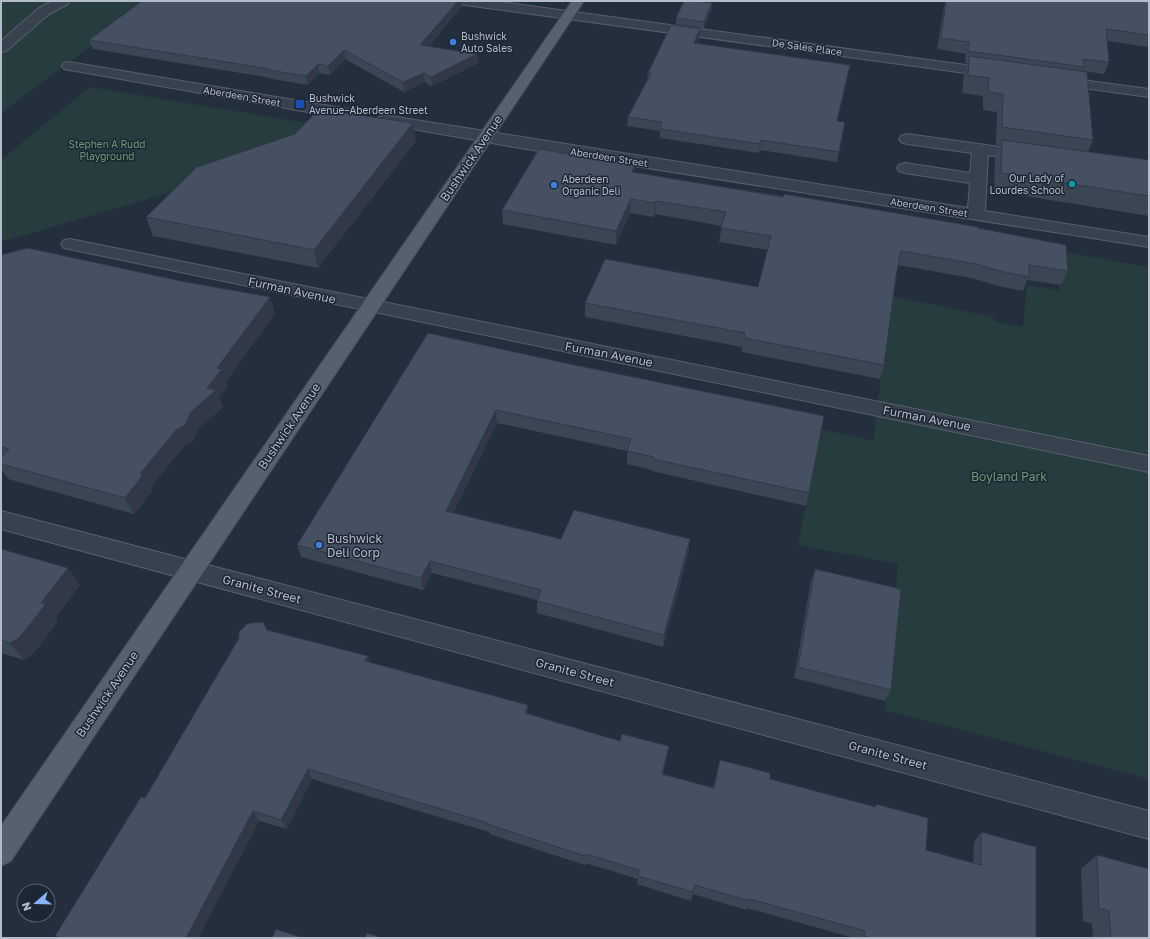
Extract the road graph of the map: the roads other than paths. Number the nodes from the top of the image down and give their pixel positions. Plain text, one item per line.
1 (63, 1) edge
2 (465, 1) edge
3 (578, 1) edge
4 (568, 15) junction
5 (1, 48) edge
6 (69, 66) dead end
7 (1005, 74) edge
8 (1044, 79) edge
9 (1149, 94) edge
10 (485, 138) junction
11 (907, 139) dead end
12 (980, 149) junction
13 (1041, 158) edge
14 (905, 168) dead end
15 (978, 179) junction
16 (976, 215) junction
17 (1149, 242) edge
18 (70, 244) dead end
19 (371, 306) junction
20 (1149, 464) edge
21 (1, 520) edge
22 (191, 570) junction
23 (1149, 825) edge
24 (1, 851) edge

1 - 5 street
2 - 4 street, De Sales Place
3 - 4 main road, Bushwick Avenue
4 - 7 street, De Sales Place
4 - 10 main road, Bushwick Avenue
6 - 10 street, Aberdeen Street
8 - 9 street
10 - 16 street, Aberdeen Street
10 - 19 main road, Bushwick Avenue
11 - 12 street
12 - 13 street
12 - 15 street
14 - 15 street
15 - 16 street
16 - 17 street, Aberdeen Street
18 - 19 street, Furman Avenue
19 - 20 street, Furman Avenue
19 - 22 main road, Bushwick Avenue
21 - 22 street, Granite Street
22 - 23 street, Granite Street
22 - 24 main road, Bushwick Avenue

